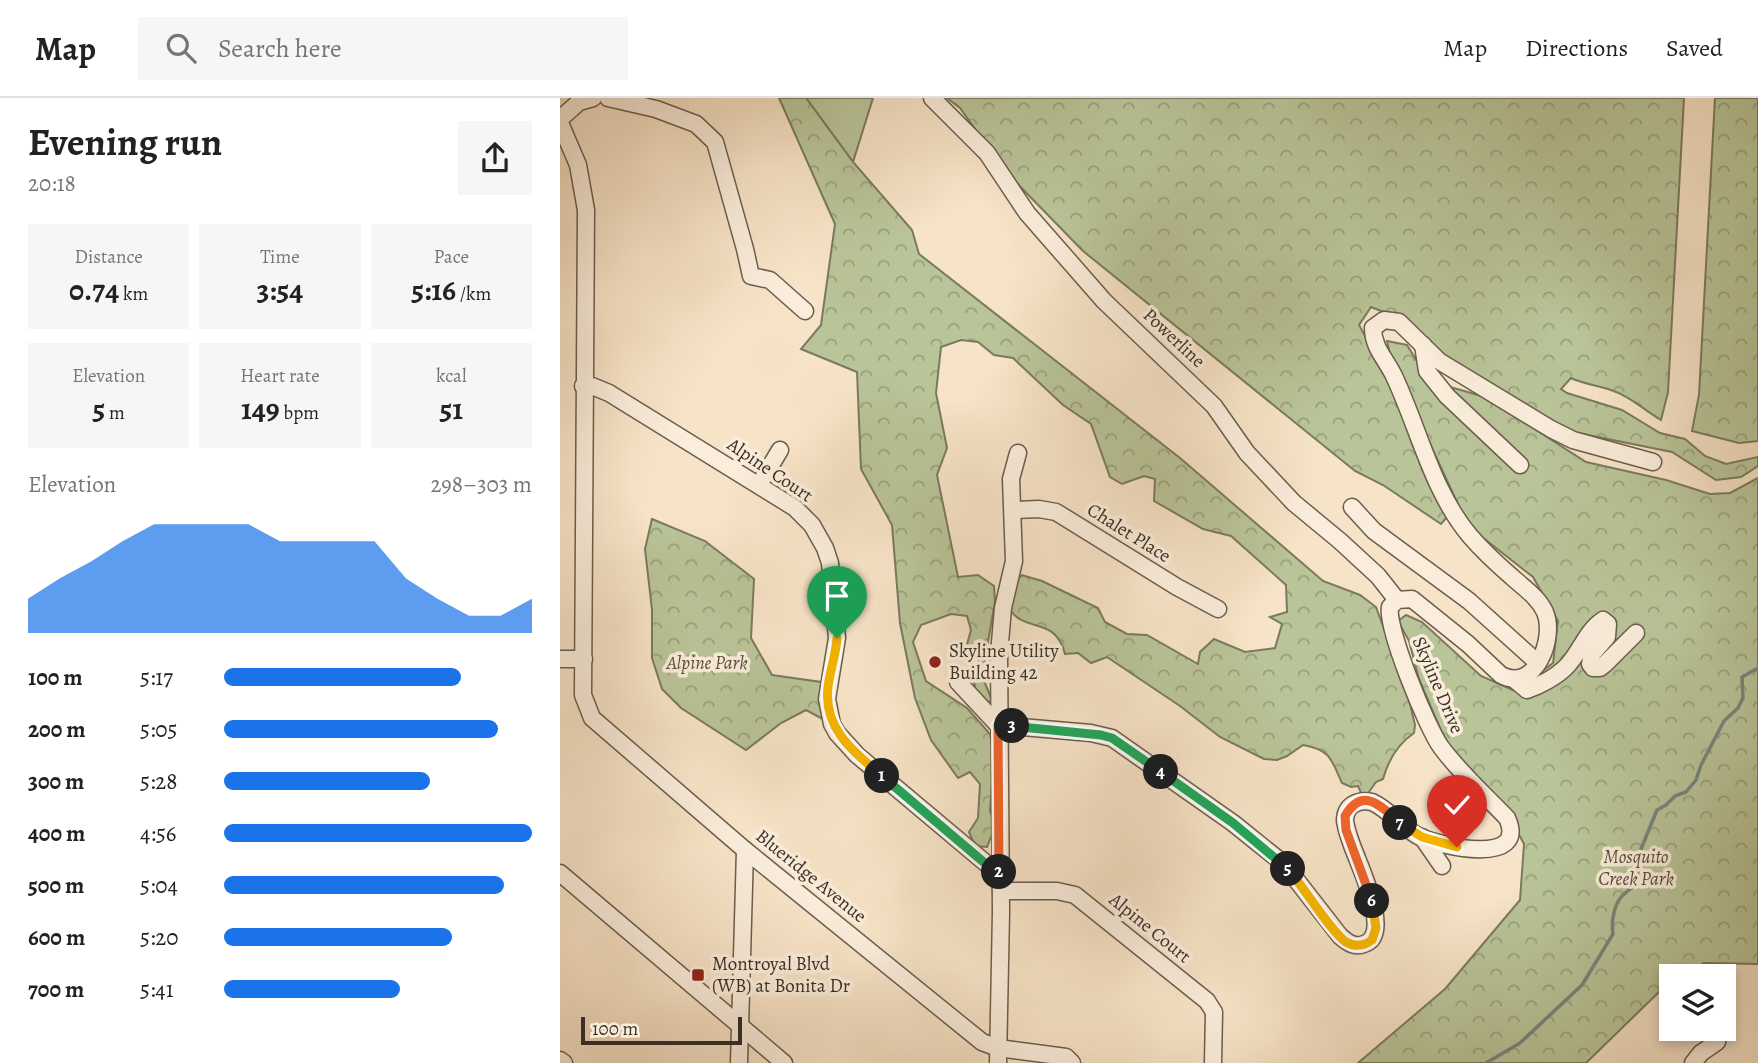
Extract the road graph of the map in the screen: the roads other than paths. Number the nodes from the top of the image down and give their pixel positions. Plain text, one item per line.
1 (593, 98) edge
2 (608, 98) edge
3 (932, 98) edge
4 (658, 104) edge
5 (560, 121) edge
6 (805, 311) dead end
7 (1423, 345) junction
8 (583, 386) junction
9 (780, 450) dead end
10 (1018, 453) dead end
11 (1653, 462) dead end
12 (1520, 465) dead end
13 (759, 485) junction
14 (1352, 507) dead end
15 (1013, 510) junction
16 (1397, 600) junction
17 (1218, 609) dead end
18 (1636, 633) dead end
19 (560, 659) edge
20 (584, 659) junction
21 (1538, 663) junction
22 (1515, 680) junction
23 (958, 682) dead end
24 (998, 725) junction
25 (1422, 837) junction
26 (745, 850) junction
27 (1442, 866) dead end
28 (560, 873) edge
29 (1000, 884) junction
30 (740, 1026) junction
31 (1717, 1042) dead end
32 (998, 1056) edge
33 (740, 1063) edge
34 (784, 1063) edge
35 (1072, 1063) edge
36 (1213, 1063) edge
37 (1693, 1063) edge

1 - 5 street
2 - 4 street
3 - 16 street, Powerline
4 - 6 street
5 - 8 street, Blueridge Avenue
7 - 11 street
7 - 12 street
7 - 21 street
8 - 13 street, Alpine Court
8 - 20 street, Blueridge Avenue
9 - 13 street
10 - 15 street
13 - 29 street, Alpine Court
14 - 21 street
15 - 17 street, Chalet Place
15 - 24 street
16 - 22 street, Skyline Drive
16 - 25 street, Skyline Drive
18 - 22 street
19 - 20 street
20 - 26 street, Blueridge Avenue
21 - 22 street
23 - 24 street
24 - 25 street, Skyline Drive
24 - 29 street
25 - 27 street
26 - 30 street
26 - 32 street, Blueridge Avenue
28 - 30 street
29 - 32 street
29 - 36 street, Alpine Court
30 - 33 street
30 - 34 street
31 - 37 street
32 - 35 street, Blueridge Avenue

